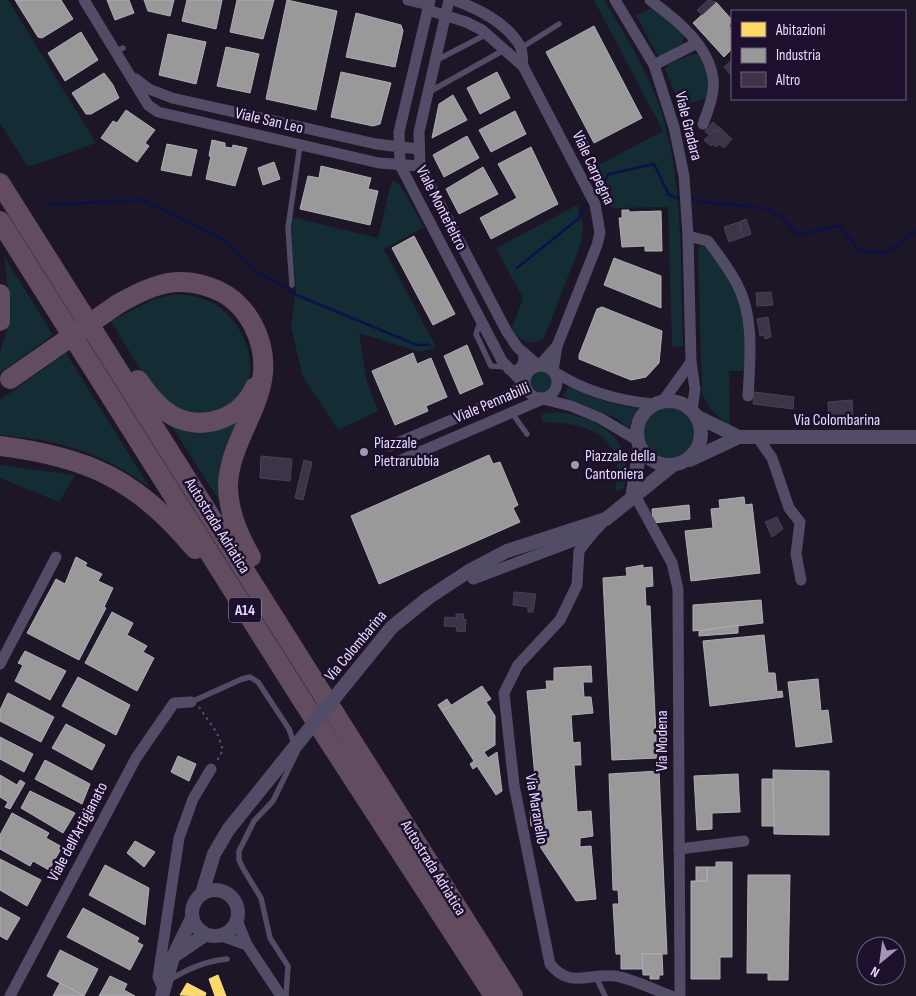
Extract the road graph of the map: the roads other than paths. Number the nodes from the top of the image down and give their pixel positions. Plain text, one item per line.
1 (84, 0) edge
2 (408, 0) edge
3 (449, 0) edge
4 (454, 0) edge
5 (616, 0) edge
6 (650, 0) edge
7 (429, 5) edge
8 (446, 15) junction
9 (559, 24) dead end
10 (487, 34) junction
11 (697, 43) junction
12 (521, 48) junction
13 (504, 50) junction
14 (435, 61) junction
15 (654, 65) junction
16 (522, 66) junction
17 (131, 71) junction
18 (427, 93) junction
19 (703, 124) dead end
20 (300, 145) junction
21 (400, 146) junction
22 (418, 148) junction
23 (400, 165) junction
24 (420, 166) junction
25 (0, 183) edge
26 (0, 221) edge
27 (28, 227) junction
28 (688, 236) junction
29 (292, 285) dead end
30 (0, 294) edge
31 (0, 321) edge
32 (557, 346) junction
33 (524, 353) junction
34 (691, 362) junction
35 (539, 366) junction
36 (508, 368) junction
37 (553, 371) junction
38 (262, 372) junction
39 (5, 382) edge
40 (524, 384) junction
41 (748, 396) dead end
42 (543, 399) junction
43 (659, 402) junction
44 (512, 413) junction
45 (695, 414) junction
46 (527, 434) dead end
47 (916, 437) edge
48 (739, 438) junction
49 (758, 438) junction
50 (639, 444) junction
51 (0, 446) edge
52 (390, 446) dead end
53 (399, 461) dead end
54 (678, 464) junction
55 (632, 498) junction
56 (606, 519) junction
57 (592, 534) junction
58 (579, 551) joint
59 (56, 557) dead end
60 (473, 579) dead end
61 (801, 580) dead end
62 (0, 664) edge
63 (323, 692) junction
64 (193, 701) joint
65 (304, 703) junction
66 (211, 769) road end
67 (744, 841) dead end
68 (679, 849) junction
69 (214, 854) junction
70 (224, 892) junction
71 (202, 893) junction
72 (192, 918) junction
73 (237, 920) junction
74 (205, 935) junction
75 (222, 936) junction
76 (247, 945) junction
77 (173, 957) junction
78 (227, 959) dead end
79 (596, 977) junction
80 (164, 989) edge
81 (10, 996) edge
82 (281, 996) edge
83 (286, 996) edge
84 (494, 996) edge
85 (513, 996) edge
86 (605, 996) edge
87 (671, 996) edge
88 (680, 996) edge

1 - 17 street, Viale San Leo
2 - 7 street
3 - 8 street, Viale Montefeltro
4 - 12 street
5 - 15 street, Viale Gradara
6 - 11 street
7 - 8 street, Viale Carpegna
7 - 21 street, Viale Montefeltro
8 - 10 street, Viale Carpegna
8 - 14 street, Viale Montefeltro
9 - 12 lane
10 - 13 street, Viale Carpegna
10 - 14 lane
11 - 15 street
11 - 19 street
12 - 16 street, Viale Carpegna
13 - 16 street, Viale Carpegna
13 - 18 lane
14 - 18 street, Viale Montefeltro
15 - 28 street, Viale Gradara
16 - 32 street, Viale Carpegna
17 - 20 street, Viale San Leo
17 - 21 street, Viale San Leo
18 - 22 street, Viale Montefeltro
20 - 23 street, Viale San Leo
20 - 29 lane
21 - 22 street, Viale San Leo
21 - 23 street, Viale Montefeltro
22 - 24 street, Viale Montefeltro
23 - 24 street, Viale San Leo
23 - 36 street, Viale Montefeltro
24 - 33 street, Viale Montefeltro
25 - 27 highway, Autostrada Adriatica / A14
26 - 65 highway, Autostrada Adriatica / A14
27 - 38 highway
27 - 63 highway, Autostrada Adriatica / A14
28 - 34 street
28 - 41 street
30 - 31 highway
32 - 35 street, Viale Carpegna
32 - 37 street, Viale Carpegna
33 - 35 street, Viale Montefeltro
33 - 36 street
34 - 43 street
34 - 45 street
35 - 37 street
35 - 40 street
36 - 40 street, Viale Montefeltro
37 - 42 street
37 - 43 street
38 - 39 highway, bridge
38 - 63 highway
40 - 42 street
40 - 52 street, Viale Pennabilli
42 - 44 street, Viale Pennabilli
42 - 50 street
43 - 45 street
43 - 50 street
44 - 46 lane
44 - 53 street, Viale Pennabilli
45 - 48 street, Via Colombarina
45 - 54 street
47 - 49 street, Via Colombarina
48 - 49 street, Via Colombarina
48 - 54 street, Via Colombarina
49 - 61 street
50 - 54 street
50 - 55 street
51 - 65 highway
54 - 55 street, Via Colombarina
55 - 56 street, Via Colombarina
55 - 68 street, Via Modena
56 - 57 street, Via Colombarina
56 - 69 street, Via Colombarina, bridge
57 - 58 street, Via Colombarina
57 - 60 street, Via Colombarina
58 - 79 street, Via Maranello
59 - 62 street
63 - 85 highway, Autostrada Adriatica / A14
64 - 81 street, Viale dell'Artigianato
64 - 83 lane
65 - 84 highway, Autostrada Adriatica / A14
66 - 80 street
67 - 68 street
68 - 88 street, Via Modena
69 - 70 street
69 - 71 street, Via Colombarina
70 - 71 street
70 - 73 street
71 - 72 street
72 - 74 street
72 - 77 street
73 - 75 street
73 - 76 street
74 - 75 street
74 - 77 street
75 - 76 street
76 - 82 street
77 - 80 street
78 - 80 lane
79 - 86 lane
79 - 87 street, Via Maranello

